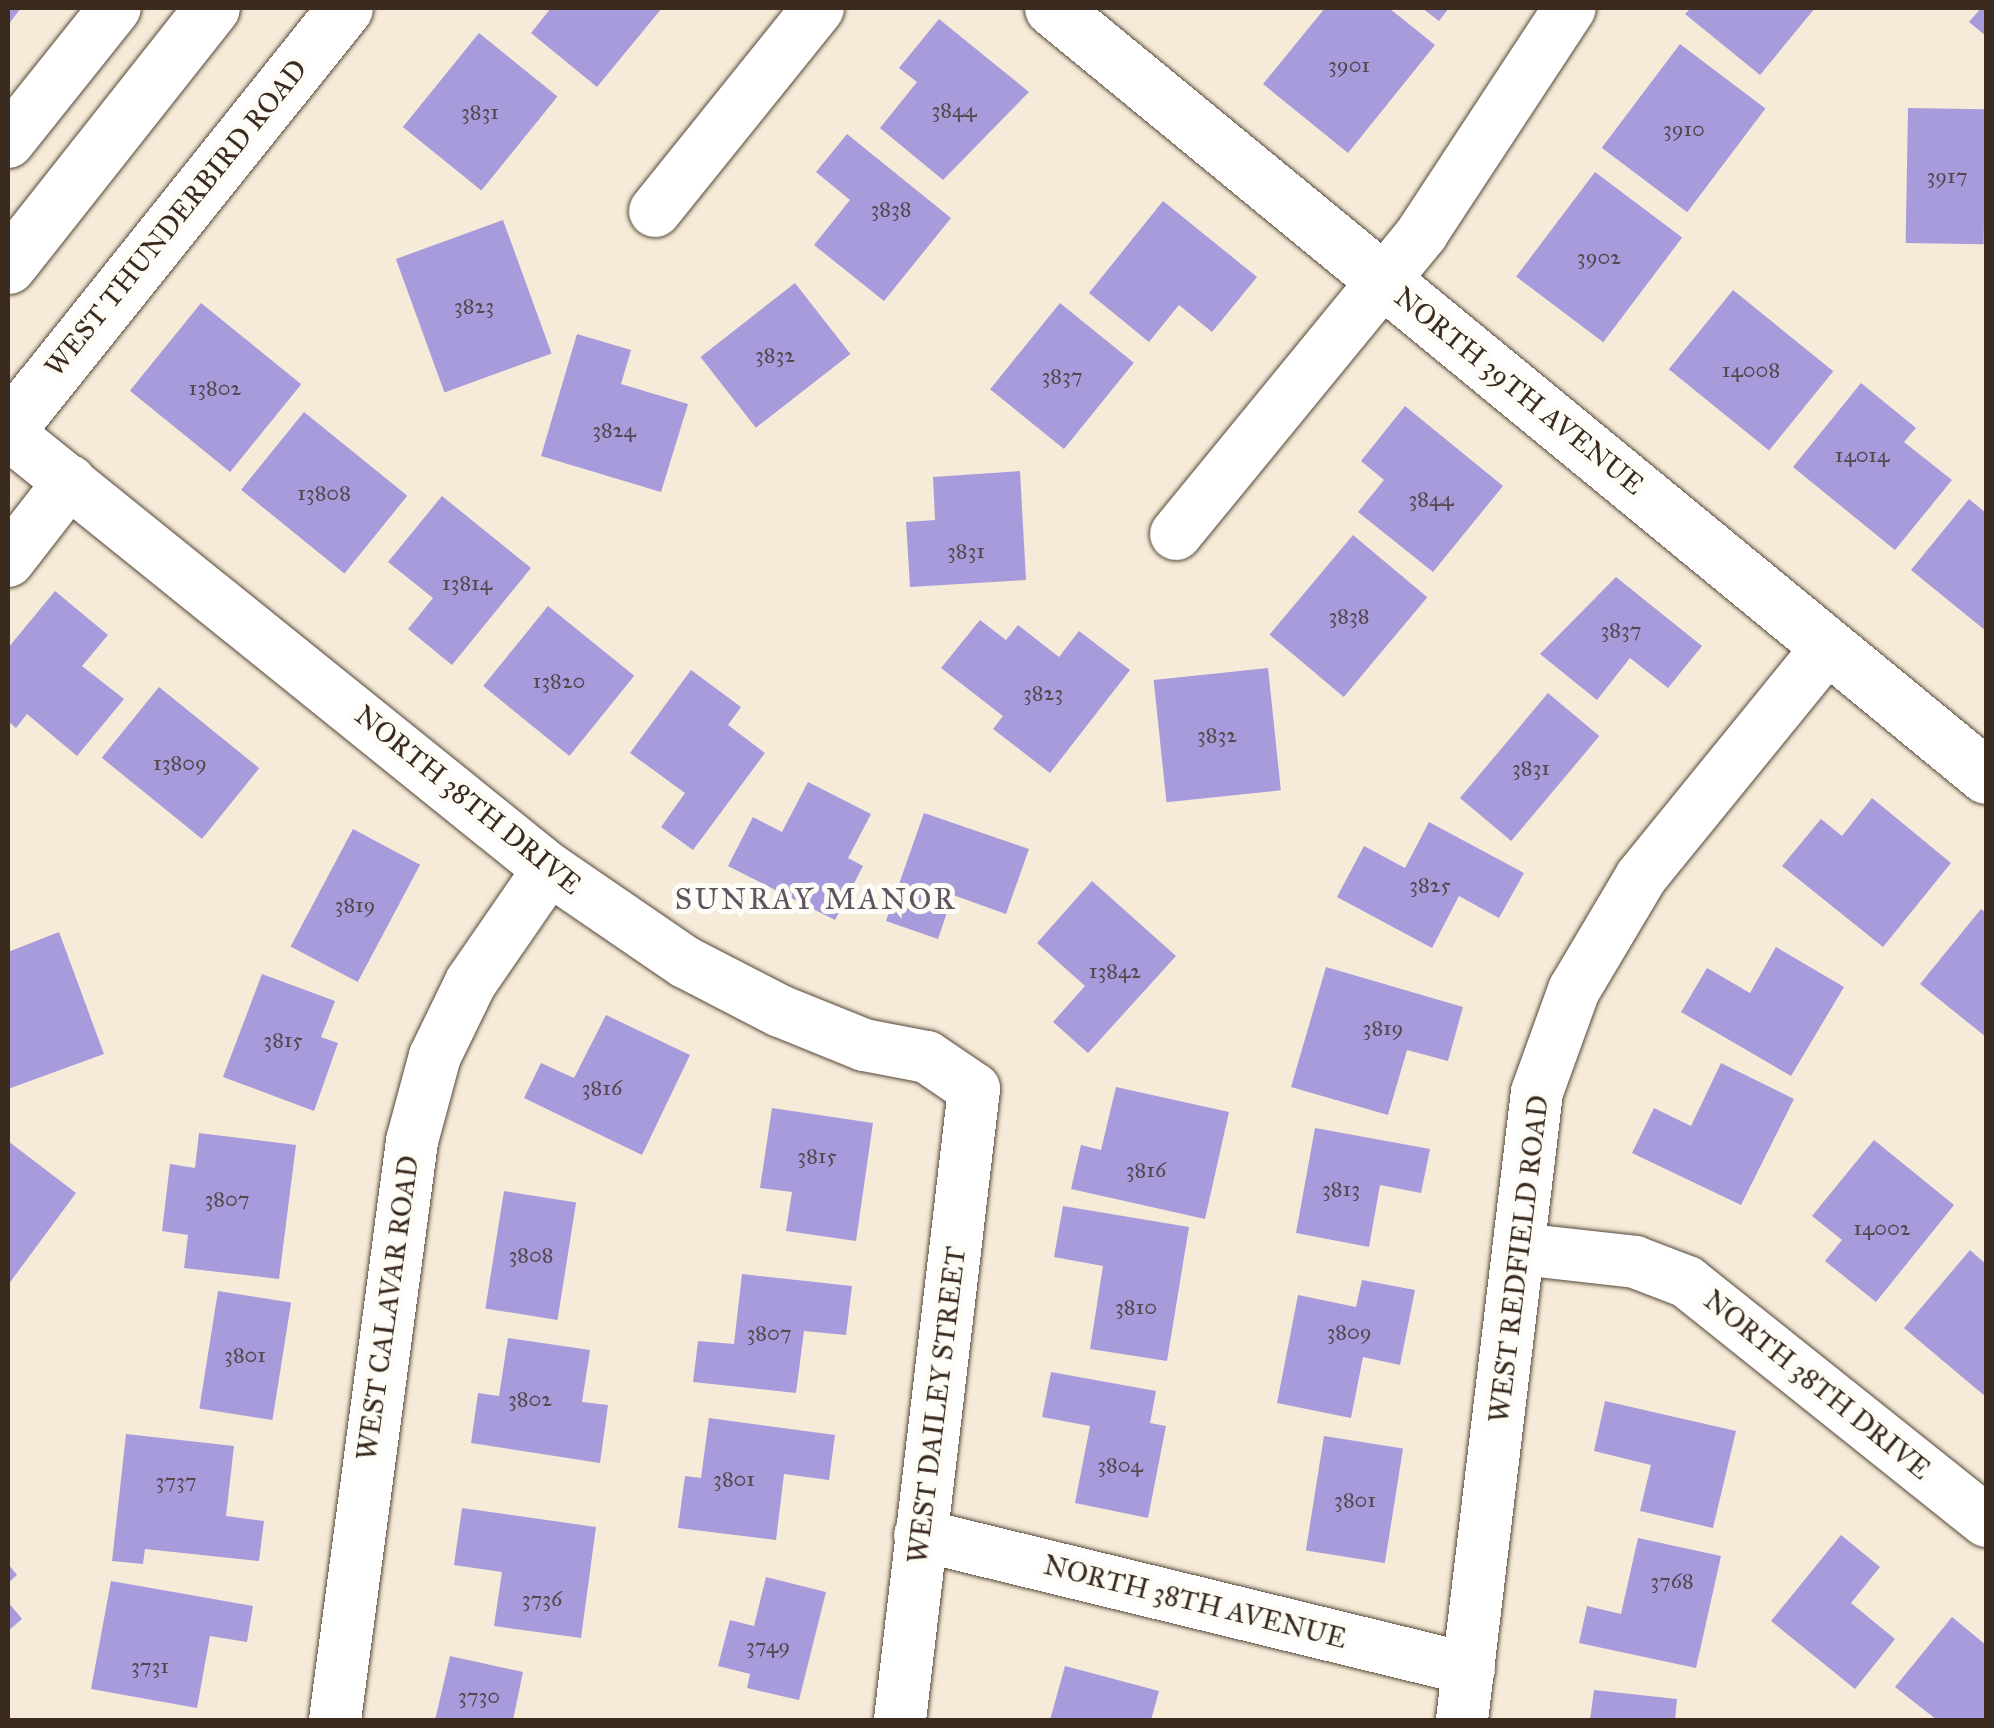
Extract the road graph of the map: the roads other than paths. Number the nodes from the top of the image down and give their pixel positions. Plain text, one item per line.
1 (115, 8) edge
2 (212, 8) edge
3 (345, 8) edge
4 (818, 8) edge
5 (1052, 8) edge
6 (1570, 8) edge
7 (8, 142) edge
8 (655, 211) dead end
9 (8, 266) edge
10 (1384, 280) junction
11 (8, 431) edge
12 (70, 481) junction
13 (1176, 534) dead end
14 (8, 561) edge
15 (1829, 646) junction
16 (1986, 776) edge
17 (549, 870) junction
18 (974, 1090) joint
19 (1520, 1249) junction
20 (1986, 1521) edge
21 (920, 1535) junction
22 (1469, 1669) junction
23 (335, 1720) edge
24 (900, 1720) edge
25 (1462, 1720) edge

1 - 7 street
2 - 9 street
3 - 11 street, WEST THUNDERBIRD ROAD
4 - 8 street
5 - 10 street, NORTH 39TH AVENUE
6 - 10 street
10 - 13 street
10 - 15 street, NORTH 39TH AVENUE
11 - 12 street, NORTH 38TH DRIVE
12 - 14 street
12 - 17 street, NORTH 38TH DRIVE
15 - 16 street, NORTH 39TH AVENUE
15 - 19 street, WEST REDFIELD ROAD
17 - 18 street, NORTH 38TH DRIVE
17 - 23 street, WEST CALAVAR ROAD
18 - 21 street, WEST DAILEY STREET
19 - 20 street, NORTH 38TH DRIVE
19 - 22 street, WEST REDFIELD ROAD
21 - 22 street, NORTH 38TH AVENUE
21 - 24 street, WEST DAILEY STREET
22 - 25 street, WEST REDFIELD ROAD

